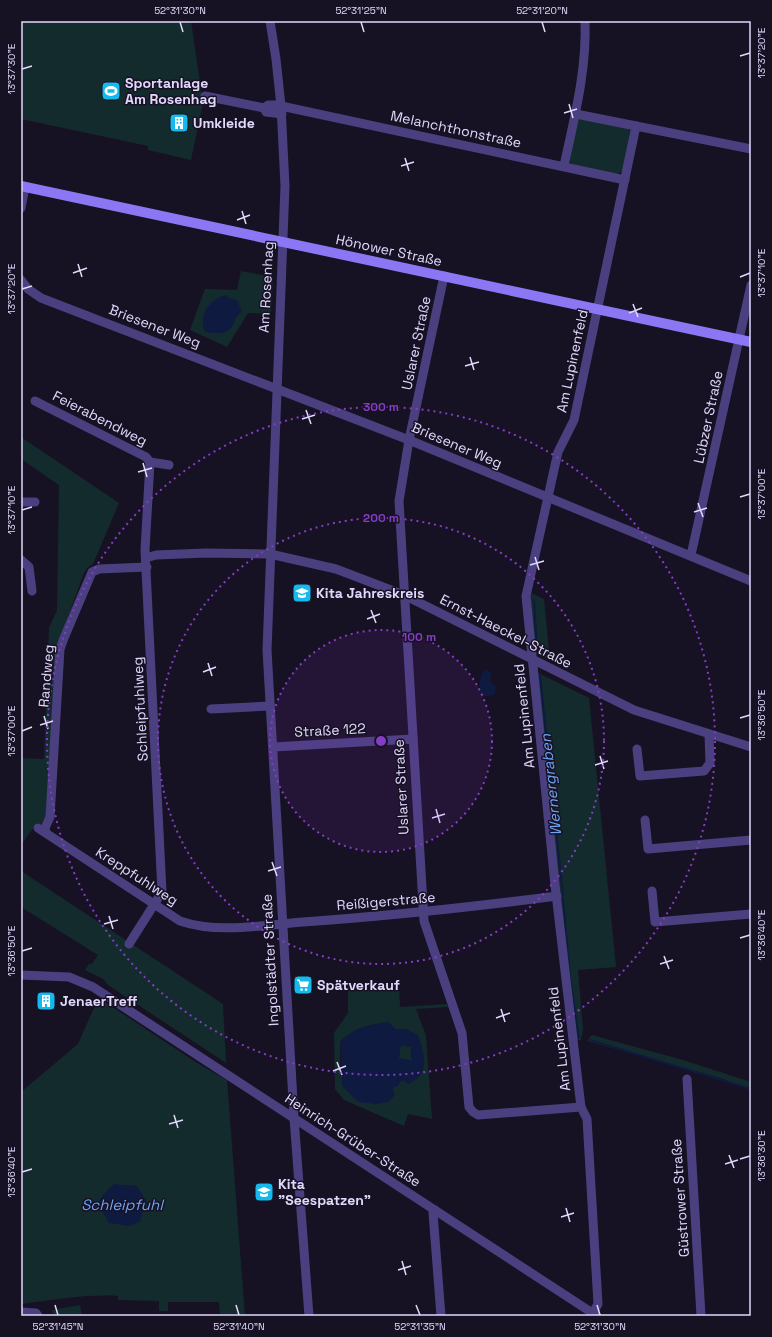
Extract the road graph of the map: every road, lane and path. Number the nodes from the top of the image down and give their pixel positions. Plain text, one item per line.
1 (270, 21) edge
2 (585, 21) edge
3 (205, 96) dead end
4 (281, 109) junction
5 (576, 114) junction
6 (636, 126) junction
7 (751, 149) edge
8 (564, 166) junction
9 (625, 180) junction
10 (23, 187) edge
11 (21, 208) edge
12 (282, 241) junction
13 (444, 276) junction
14 (21, 280) edge
15 (751, 285) edge
16 (598, 309) junction
17 (740, 340) junction
18 (751, 342) edge
19 (276, 388) junction
20 (35, 401) dead end
21 (409, 440) junction
22 (150, 462) junction
23 (169, 465) dead end
24 (548, 498) junction
25 (21, 502) edge
26 (35, 502) dead end
27 (270, 554) junction
28 (691, 555) junction
29 (21, 560) edge
30 (146, 562) junction
31 (751, 581) edge
32 (32, 591) dead end
33 (404, 595) junction
34 (532, 660) junction
35 (270, 706) junction
36 (211, 709) dead end
37 (709, 734) junction
38 (413, 739) junction
39 (272, 747) junction
40 (751, 747) edge
41 (637, 749) dead end
42 (645, 820) dead end
43 (38, 828) dead end
44 (46, 834) junction
45 (751, 840) edge
46 (652, 891) dead end
47 (557, 896) junction
48 (155, 904) junction
49 (424, 913) junction
50 (751, 914) edge
51 (282, 924) junction
52 (217, 927) joint
53 (129, 944) dead end
54 (21, 975) edge
55 (687, 1079) dead end
56 (581, 1107) junction
57 (294, 1118) junction
58 (435, 1210) junction
59 (21, 1312) edge
60 (595, 1315) edge
61 (38, 1316) edge
62 (309, 1316) edge
63 (441, 1316) edge
64 (701, 1316) edge

1 - 4 street, Am Rosenhag
2 - 5 street
3 - 4 street, Melanchthonstraße
4 - 8 street, Melanchthonstraße
4 - 12 street, Am Rosenhag
5 - 6 street
5 - 8 street
6 - 7 street
6 - 9 street, Am Lupinenfeld
8 - 9 street, Melanchthonstraße
9 - 16 street, Am Lupinenfeld
10 - 11 street
10 - 12 main road, Hönower Straße
12 - 13 main road, Hönower Straße
12 - 19 street, Am Rosenhag
13 - 16 main road, Hönower Straße
13 - 21 street, Uslarer Straße
14 - 19 street, Briesener Weg
15 - 17 street, Lübzer Straße
16 - 17 main road, Hönower Straße
16 - 24 street, Am Lupinenfeld
17 - 18 main road, Hönower Straße
17 - 28 street, Lübzer Straße
19 - 21 street, Briesener Weg
19 - 27 street, Am Rosenhag
20 - 22 street, Feierabendweg
21 - 24 street, Briesener Weg
21 - 33 street, Uslarer Straße
22 - 23 street
22 - 30 street, Schleipfuhlweg
24 - 28 street, Briesener Weg
24 - 34 street, Am Lupinenfeld
25 - 26 street
27 - 30 street, Ernst-Haeckel-Straße
27 - 33 street, Ernst-Haeckel-Straße
27 - 35 street, Ingolstädter Straße
28 - 31 street, Briesener Weg
29 - 32 street
30 - 44 street, Randweg
30 - 48 street, Schleipfuhlweg
33 - 34 street, Ernst-Haeckel-Straße
33 - 38 street, Uslarer Straße
34 - 37 street, Ernst-Haeckel-Straße
34 - 47 street, Am Lupinenfeld
35 - 36 street
35 - 39 street, Ingolstädter Straße
37 - 40 street, Ernst-Haeckel-Straße
37 - 41 street
38 - 39 street, Straße 122
38 - 49 street, Uslarer Straße
39 - 51 street, Ingolstädter Straße
42 - 45 street
43 - 44 street
44 - 48 street, Kreppfuhlweg
46 - 50 street
47 - 49 street, Reißigerstraße
47 - 56 street, Am Lupinenfeld
48 - 52 street, Kreppfuhlweg
48 - 53 street, Schleipfuhlweg
49 - 51 street, Reißigerstraße
49 - 56 street, Uslarer Straße
51 - 52 street, Reißigerstraße
51 - 57 street, Ingolstädter Straße
54 - 57 street, Heinrich-Grüber-Straße
55 - 64 street, Güstrower Straße
56 - 60 street, Am Lupinenfeld
57 - 58 street, Heinrich-Grüber-Straße
57 - 62 street, Ingolstädter Straße
58 - 60 street, Heinrich-Grüber-Straße
58 - 63 street
59 - 61 street

